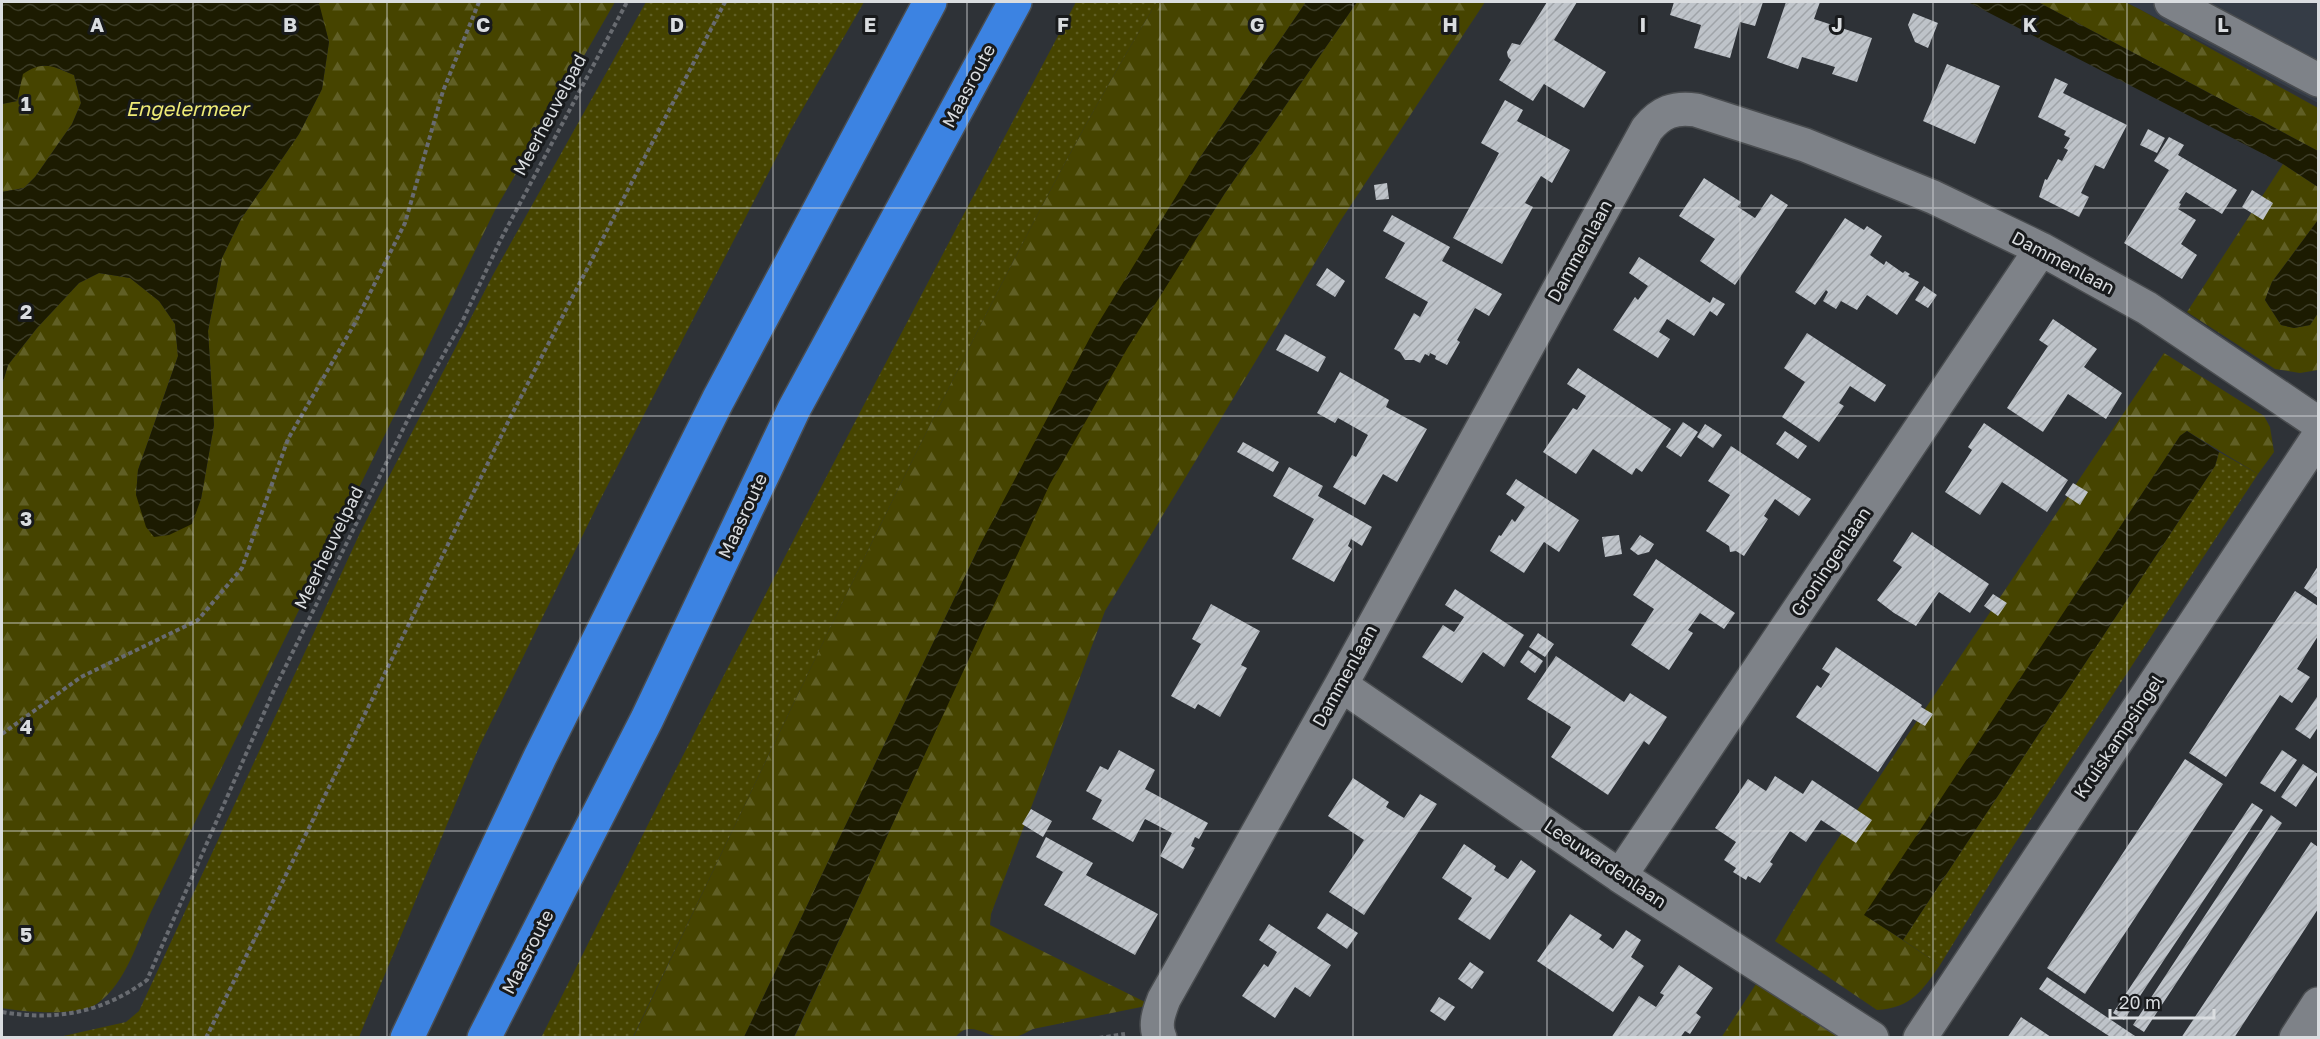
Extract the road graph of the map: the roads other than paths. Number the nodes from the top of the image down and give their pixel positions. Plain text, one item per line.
1 (930, 2) edge
2 (1015, 2) edge
3 (2171, 2) edge
4 (2319, 80) edge
5 (2041, 249) junction
6 (2319, 423) edge
7 (2319, 437) edge
8 (1341, 685) junction
9 (1620, 876) junction
10 (2319, 1004) edge
11 (407, 1038) edge
12 (484, 1038) edge
13 (1160, 1038) edge
14 (1872, 1038) edge
15 (1920, 1038) edge
16 (2296, 1038) edge

1 - 11 highway
2 - 12 highway, Maasroute
3 - 4 street
5 - 6 street, Dammenlaan
5 - 8 street, Dammenlaan
5 - 9 street, Groningenlaan
7 - 15 street, Kruiskampsingel
8 - 9 street, Leeuwardenlaan
8 - 13 street, Dammenlaan
9 - 14 street, Leeuwardenlaan
10 - 16 street

